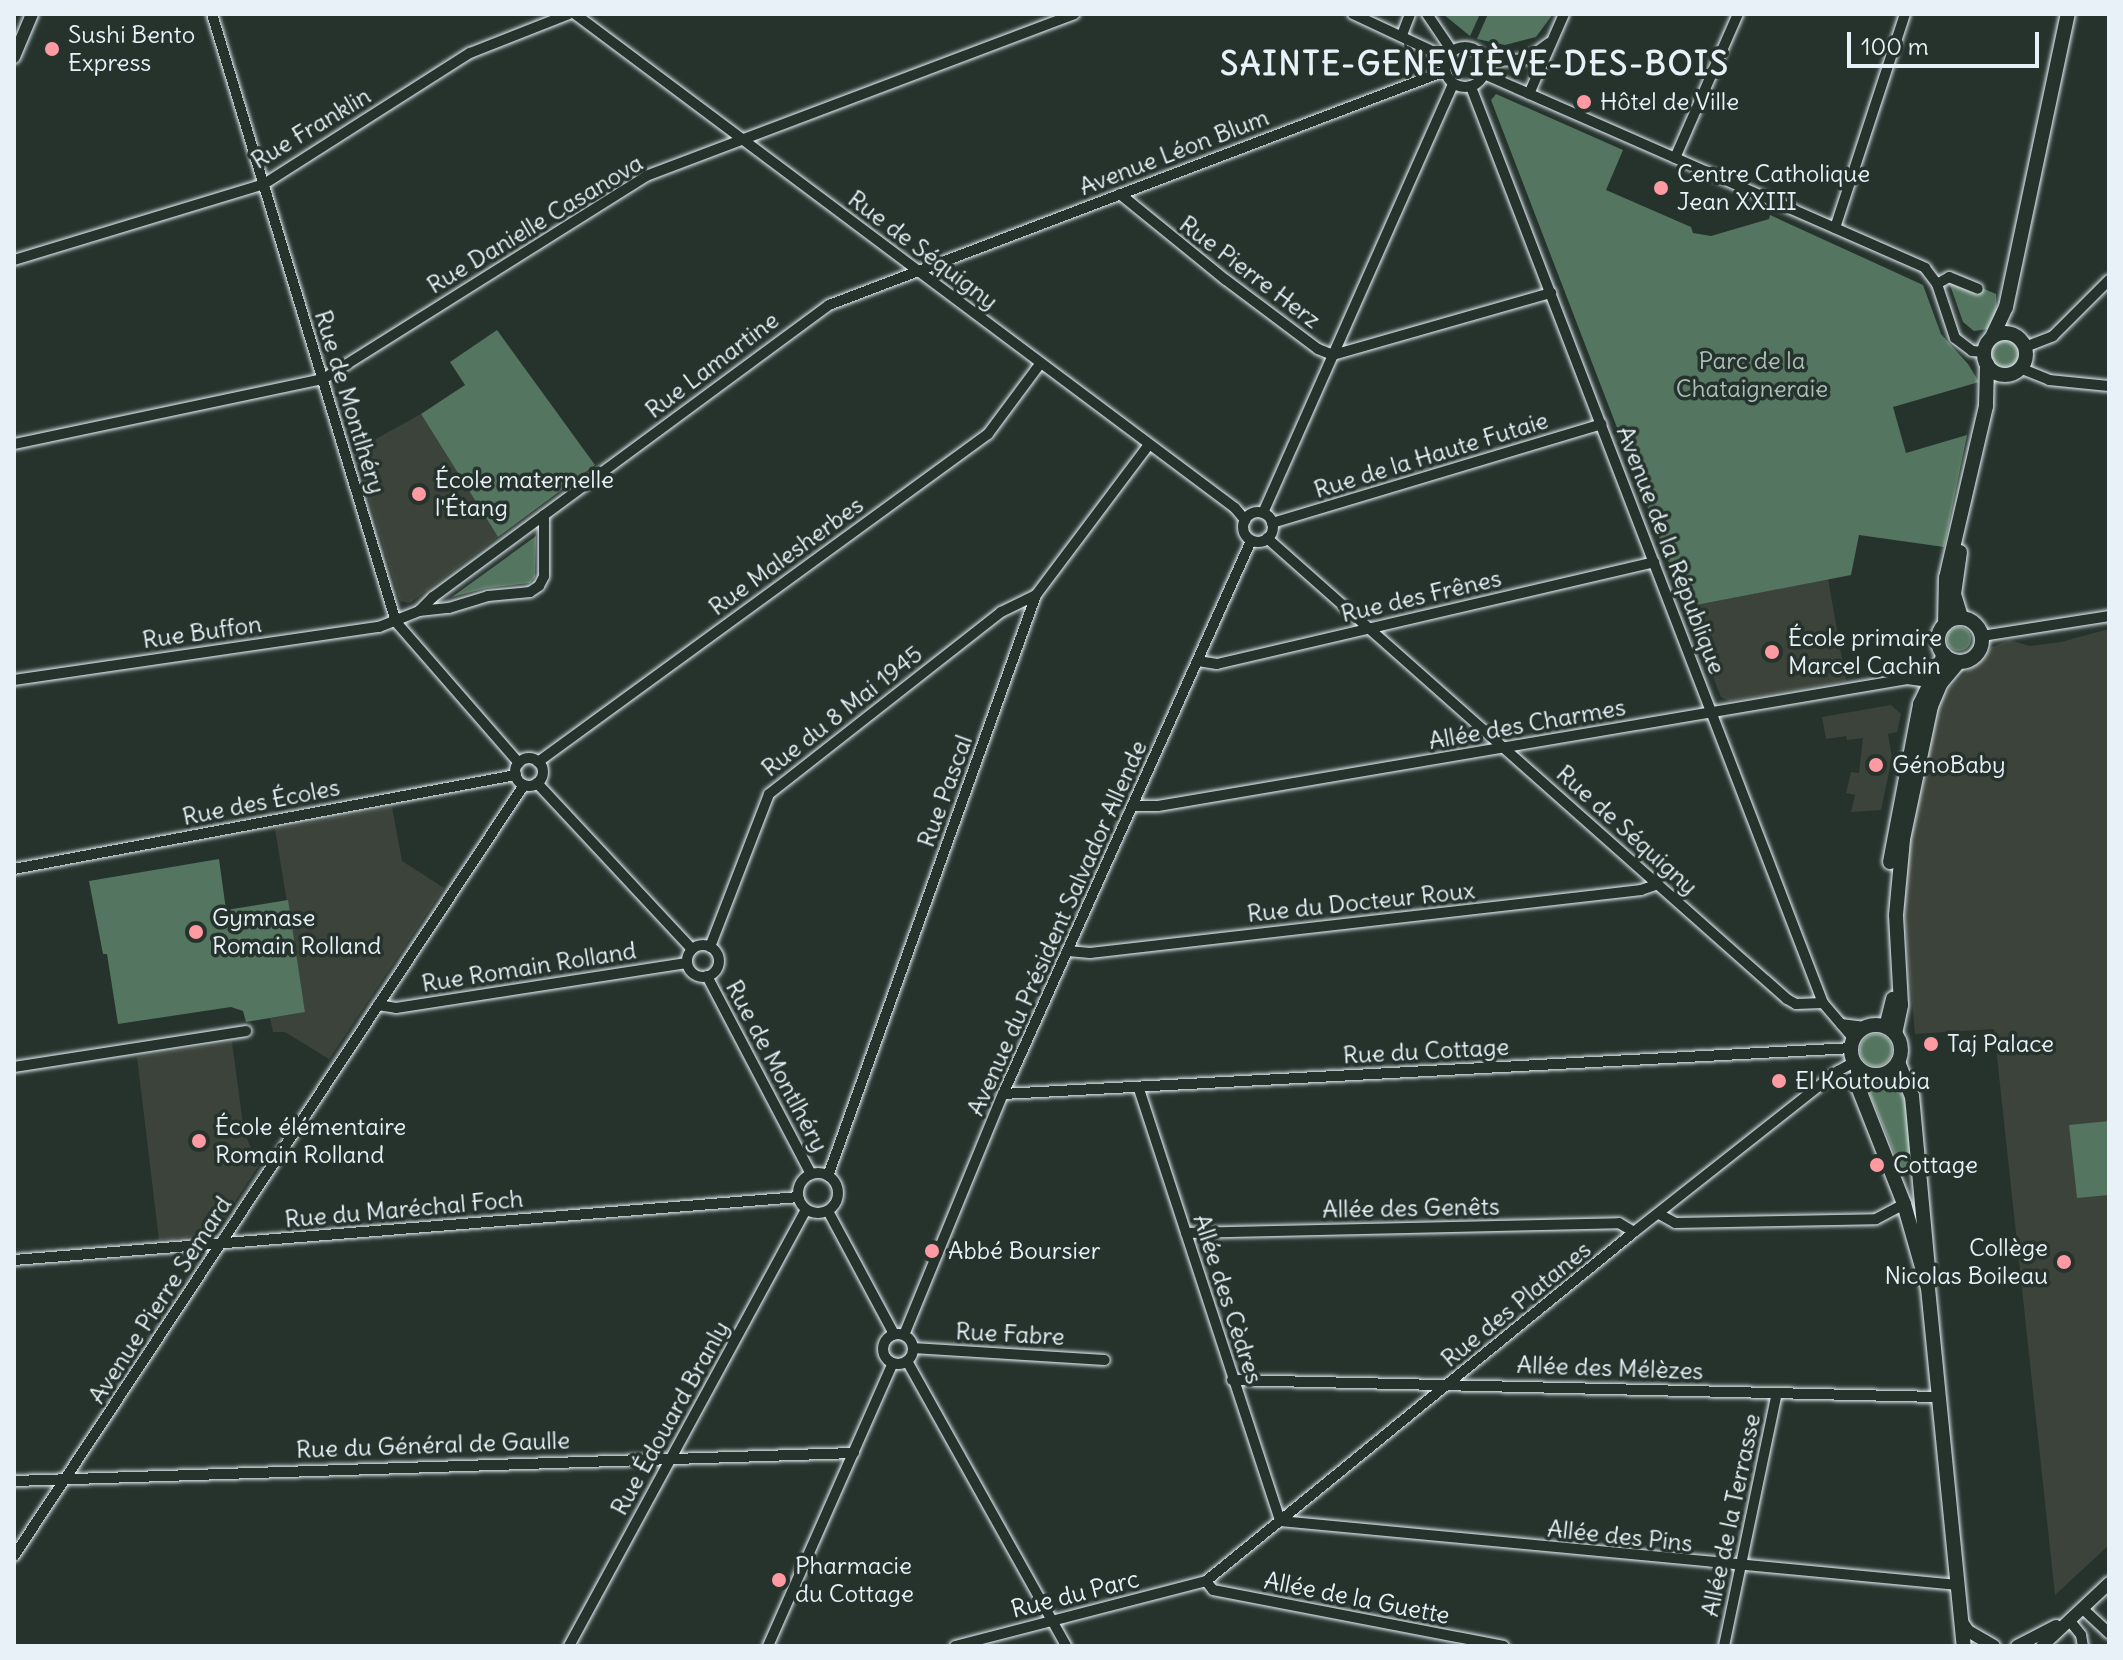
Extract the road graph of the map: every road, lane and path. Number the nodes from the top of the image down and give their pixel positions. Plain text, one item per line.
1 (32, 14) edge
2 (212, 14) edge
3 (569, 14) edge
4 (575, 14) edge
5 (1074, 14) edge
6 (1353, 14) edge
7 (1410, 14) edge
8 (1427, 14) edge
9 (1564, 14) edge
10 (1738, 14) edge
11 (1905, 14) edge
12 (2068, 14) edge
13 (1402, 35) junction
14 (1554, 38) junction
15 (1449, 54) junction
16 (14, 57) edge
17 (1485, 62) junction
18 (1445, 71) junction
19 (1484, 74) junction
20 (1453, 84) junction
21 (1471, 87) junction
22 (1529, 94) junction
23 (742, 140) junction
24 (1675, 158) junction
25 (264, 184) junction
26 (1120, 194) junction
27 (1835, 228) junction
28 (14, 260) edge
29 (918, 271) junction
30 (2109, 280) edge
31 (1937, 284) junction
32 (1978, 289) dead end
33 (1551, 293) junction
34 (2006, 307) junction
35 (2013, 334) junction
36 (1992, 337) junction
37 (2025, 347) junction
38 (1333, 355) junction
39 (1985, 358) junction
40 (1040, 364) junction
41 (2014, 371) junction
42 (323, 379) junction
43 (2109, 386) edge
44 (1986, 406) junction
45 (1601, 424) junction
46 (14, 444) edge
47 (1148, 446) junction
48 (1967, 496) junction
49 (1263, 513) junction
50 (544, 515) junction
51 (1245, 520) junction
52 (1272, 523) junction
53 (1267, 538) junction
54 (1251, 541) junction
55 (1654, 562) junction
56 (1036, 595) junction
57 (419, 611) junction
58 (2109, 616) edge
59 (1961, 617) junction
60 (396, 622) junction
61 (1945, 624) junction
62 (1371, 628) junction
63 (1982, 636) junction
64 (1944, 655) junction
65 (1198, 661) junction
66 (1958, 663) junction
67 (14, 680) edge
68 (1929, 682) junction
69 (1713, 712) junction
70 (1506, 748) junction
71 (538, 762) junction
72 (519, 763) junction
73 (516, 775) junction
74 (537, 783) junction
75 (524, 785) junction
76 (1132, 806) junction
77 (14, 869) edge
78 (1658, 884) junction
79 (710, 947) junction
80 (692, 949) junction
81 (1068, 951) junction
82 (687, 963) junction
83 (707, 976) junction
84 (1823, 1003) junction
85 (378, 1005) junction
86 (1841, 1024) junction
87 (1867, 1027) junction
88 (1890, 1030) junction
89 (246, 1031) dead end
90 (1855, 1054) junction
91 (1898, 1062) junction
92 (14, 1067) edge
93 (1139, 1089) junction
94 (1003, 1094) junction
95 (811, 1174) junction
96 (828, 1176) junction
97 (798, 1197) junction
98 (1904, 1204) junction
99 (806, 1210) junction
100 (828, 1211) junction
101 (1659, 1214) junction
102 (1634, 1232) junction
103 (1186, 1233) junction
104 (220, 1243) junction
105 (14, 1260) edge
106 (1928, 1288) junction
107 (899, 1335) junction
108 (913, 1348) junction
109 (1105, 1360) dead end
110 (907, 1361) junction
111 (893, 1363) junction
112 (1232, 1380) junction
113 (1449, 1384) junction
114 (1777, 1393) junction
115 (1939, 1397) junction
116 (854, 1453) junction
117 (671, 1457) junction
118 (65, 1479) junction
119 (14, 1481) edge
120 (1280, 1521) junction
121 (14, 1556) edge
122 (1741, 1567) junction
123 (1206, 1581) junction
124 (2109, 1583) edge
125 (1958, 1585) junction
126 (2082, 1608) junction
127 (1051, 1620) junction
128 (2069, 1620) junction
129 (1962, 1622) junction
130 (2109, 1633) edge
131 (569, 1646) edge
132 (768, 1646) edge
133 (955, 1646) edge
134 (1066, 1646) edge
135 (1504, 1646) edge
136 (1724, 1646) edge
137 (1964, 1646) edge
138 (1994, 1646) edge
139 (2017, 1646) edge
140 (2042, 1646) edge
141 (2083, 1646) edge

1 - 16 street
2 - 25 street, Rue de Montlhéry
3 - 25 street, Rue Franklin
4 - 23 street, Rue de Séquigny
5 - 23 street, Rue Danielle Casanova
6 - 13 street
7 - 13 street
8 - 15 street
9 - 14 street
10 - 24 street
11 - 27 street
12 - 34 main road
13 - 15 street
14 - 17 street
14 - 22 street
15 - 17 street
15 - 18 street
17 - 19 street
18 - 20 street
18 - 26 street, Avenue Léon Blum
19 - 21 street
19 - 22 street
20 - 21 street
20 - 38 street
21 - 33 street, Avenue de la République
22 - 24 street
23 - 29 street, Rue de Séquigny
23 - 42 street, Rue Danielle Casanova
24 - 27 street
25 - 28 street, Rue Franklin
25 - 42 street, Rue de Montlhéry
26 - 29 street, Avenue Léon Blum
26 - 38 street, Rue Pierre Herz
27 - 31 street
29 - 40 street, Rue de Séquigny
29 - 50 street, Rue Lamartine
30 - 37 street
31 - 32 street
31 - 39 street
33 - 38 street, Rue Pierre Herz
33 - 45 street, Avenue de la République
34 - 35 main road
34 - 36 main road
35 - 36 main road
35 - 37 main road
36 - 39 main road
37 - 41 main road
38 - 49 street
39 - 41 main road
39 - 44 main road
40 - 47 street, Rue de Séquigny
40 - 71 street, Rue Malesherbes
41 - 43 street
41 - 44 main road
42 - 46 street, Rue Danielle Casanova
42 - 60 street, Rue de Montlhéry
44 - 48 main road
45 - 52 street, Rue de la Haute Futaie
45 - 55 street, Avenue de la République
47 - 51 street, Rue de Séquigny
47 - 56 street, Rue Pascal
48 - 59 main road
48 - 61 main road
49 - 51 street
49 - 52 street
50 - 57 street, Rue Lamartine
50 - 57 street, Rue Lamartine
51 - 54 street
52 - 53 street
53 - 54 street
53 - 62 street, Rue de Séquigny
54 - 65 street, Avenue du Président Salvador Allende
55 - 62 street, Rue des Frênes
55 - 69 street, Avenue de la République
56 - 79 street, Rue du 8 Mai 1945
56 - 96 street, Rue Pascal
57 - 60 street, Rue Lamartine
58 - 63 street
59 - 61 main road
59 - 63 main road
60 - 67 street, Rue Buffon
60 - 72 street, Rue de Montlhéry
61 - 64 main road
62 - 65 street, Rue des Frênes
62 - 70 street, Rue de Séquigny
63 - 66 main road
64 - 66 main road
64 - 68 main road
65 - 76 street, Avenue du Président Salvador Allende
66 - 88 main road
68 - 69 street, Allée des Charmes
68 - 88 main road
69 - 70 street, Allée des Charmes
69 - 84 street, Avenue de la République
70 - 76 street, Allée des Charmes
70 - 78 street, Rue de Séquigny
71 - 72 street
71 - 74 street
72 - 73 street
73 - 75 street
73 - 77 street, Rue des Écoles
74 - 75 street
74 - 80 street
75 - 85 street, Avenue Pierre Semard
76 - 81 street, Avenue du Président Salvador Allende
78 - 81 street, Rue du Docteur Roux
78 - 84 street, Rue de Séquigny
79 - 80 street
79 - 83 street
80 - 82 street
81 - 94 street, Avenue du Président Salvador Allende
82 - 83 street
82 - 85 street, Rue Romain Rolland
83 - 95 street, Rue de Montlhéry
84 - 86 street, Avenue de la République
85 - 104 street, Avenue Pierre Semard
86 - 87 street
86 - 90 street, Avenue de la République
87 - 88 main road
87 - 90 main road
88 - 91 main road
89 - 92 street
90 - 91 main road
90 - 93 street, Rue du Cottage
90 - 98 main road
90 - 101 street, Rue des Platanes
91 - 106 main road
93 - 94 street, Rue du Cottage
93 - 103 street, Allée des Cèdres
94 - 107 street, Avenue du Président Salvador Allende
95 - 96 street
95 - 97 street
96 - 100 street
97 - 99 street
97 - 104 street, Rue du Maréchal Foch
98 - 101 street
98 - 106 main road
99 - 100 street
99 - 117 street, Rue Édouard Branly
100 - 107 street
101 - 102 street, Rue des Platanes
102 - 103 street, Allée des Genêts
102 - 113 street, Rue des Platanes
103 - 112 street, Allée des Cèdres
104 - 105 street, Rue du Maréchal Foch
104 - 118 street, Avenue Pierre Semard
106 - 115 main road
107 - 108 street
107 - 111 street
108 - 109 street, Rue Fabre
108 - 110 street
110 - 111 street
110 - 127 street
111 - 116 street
112 - 113 street, Allée des Mélèzes
112 - 120 street, Allée des Cèdres
113 - 114 street, Allée des Mélèzes
113 - 120 street, Rue des Platanes
114 - 115 street, Allée des Mélèzes
114 - 122 street, Allée de la Terrasse
115 - 125 main road
116 - 117 street, Rue du Général de Gaulle
116 - 132 street
117 - 118 street, Rue du Général de Gaulle
117 - 131 street, Rue Édouard Branly
118 - 119 street, Rue du Général de Gaulle
118 - 121 street, Avenue Pierre Semard
120 - 122 street, Allée des Pins
120 - 123 street, Rue des Platanes
122 - 125 street, Allée des Pins
122 - 136 street, Allée de la Terrasse
123 - 127 street, Rue du Parc
123 - 135 street, Allée de la Guette
124 - 126 street
125 - 129 main road
126 - 128 street
126 - 130 street
127 - 133 street, Rue du Parc
127 - 134 street
128 - 139 street
128 - 140 street
128 - 141 street
129 - 137 main road
129 - 138 street

